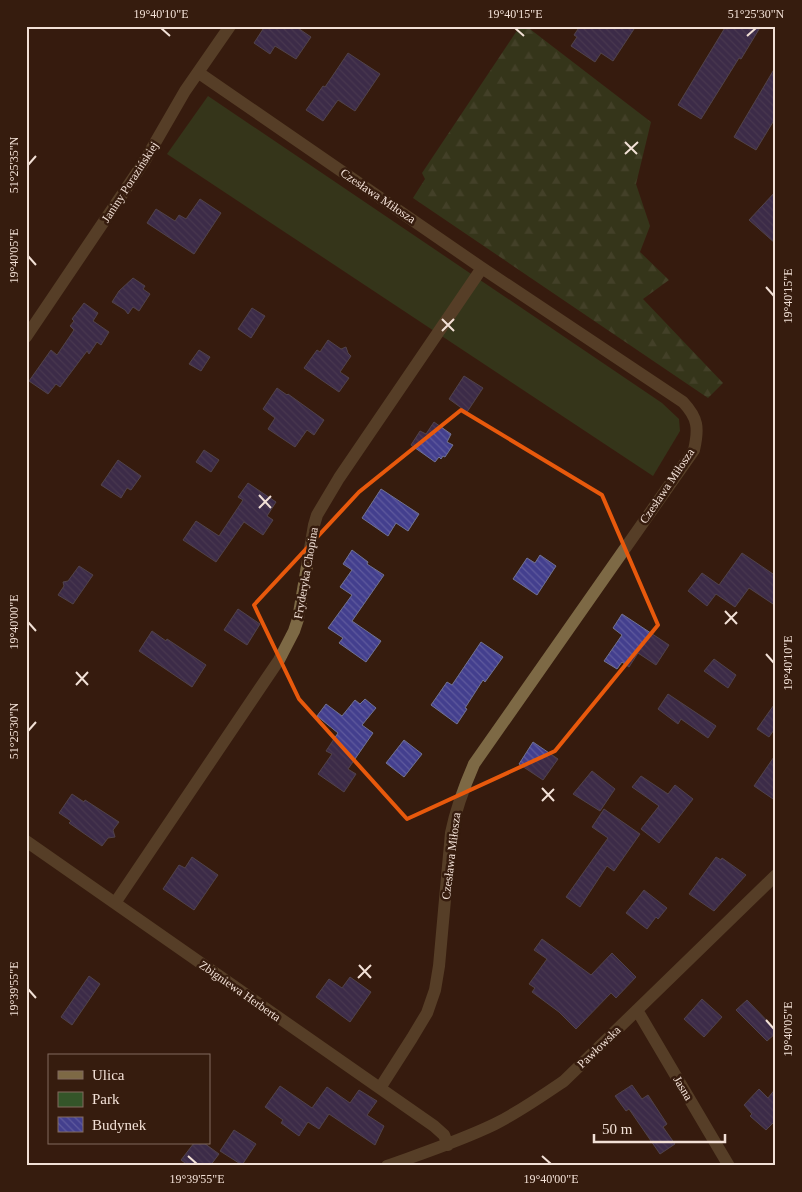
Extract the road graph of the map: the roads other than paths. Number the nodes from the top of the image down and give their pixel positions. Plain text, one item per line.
1 (230, 26) edge
2 (198, 73) junction
3 (482, 268) junction
4 (26, 337) edge
5 (26, 841) edge
6 (776, 875) edge
7 (114, 903) junction
8 (637, 1010) junction
9 (380, 1088) junction
10 (448, 1145) junction
11 (386, 1166) edge
12 (729, 1166) edge

1 - 2 street, Janiny Porazińskiej
2 - 3 street, Czesława Miłosza
2 - 4 street, Janiny Porazińskiej
3 - 7 street, Fryderyka Chopina
3 - 9 street, Czesława Miłosza
5 - 7 street, Zbigniewa Herberta
6 - 8 street, Pawłowska
7 - 9 street, Zbigniewa Herberta
8 - 10 street, Pawłowska
8 - 12 street, Jasna
9 - 10 street, Zbigniewa Herberta
10 - 11 street, Pawłowska

